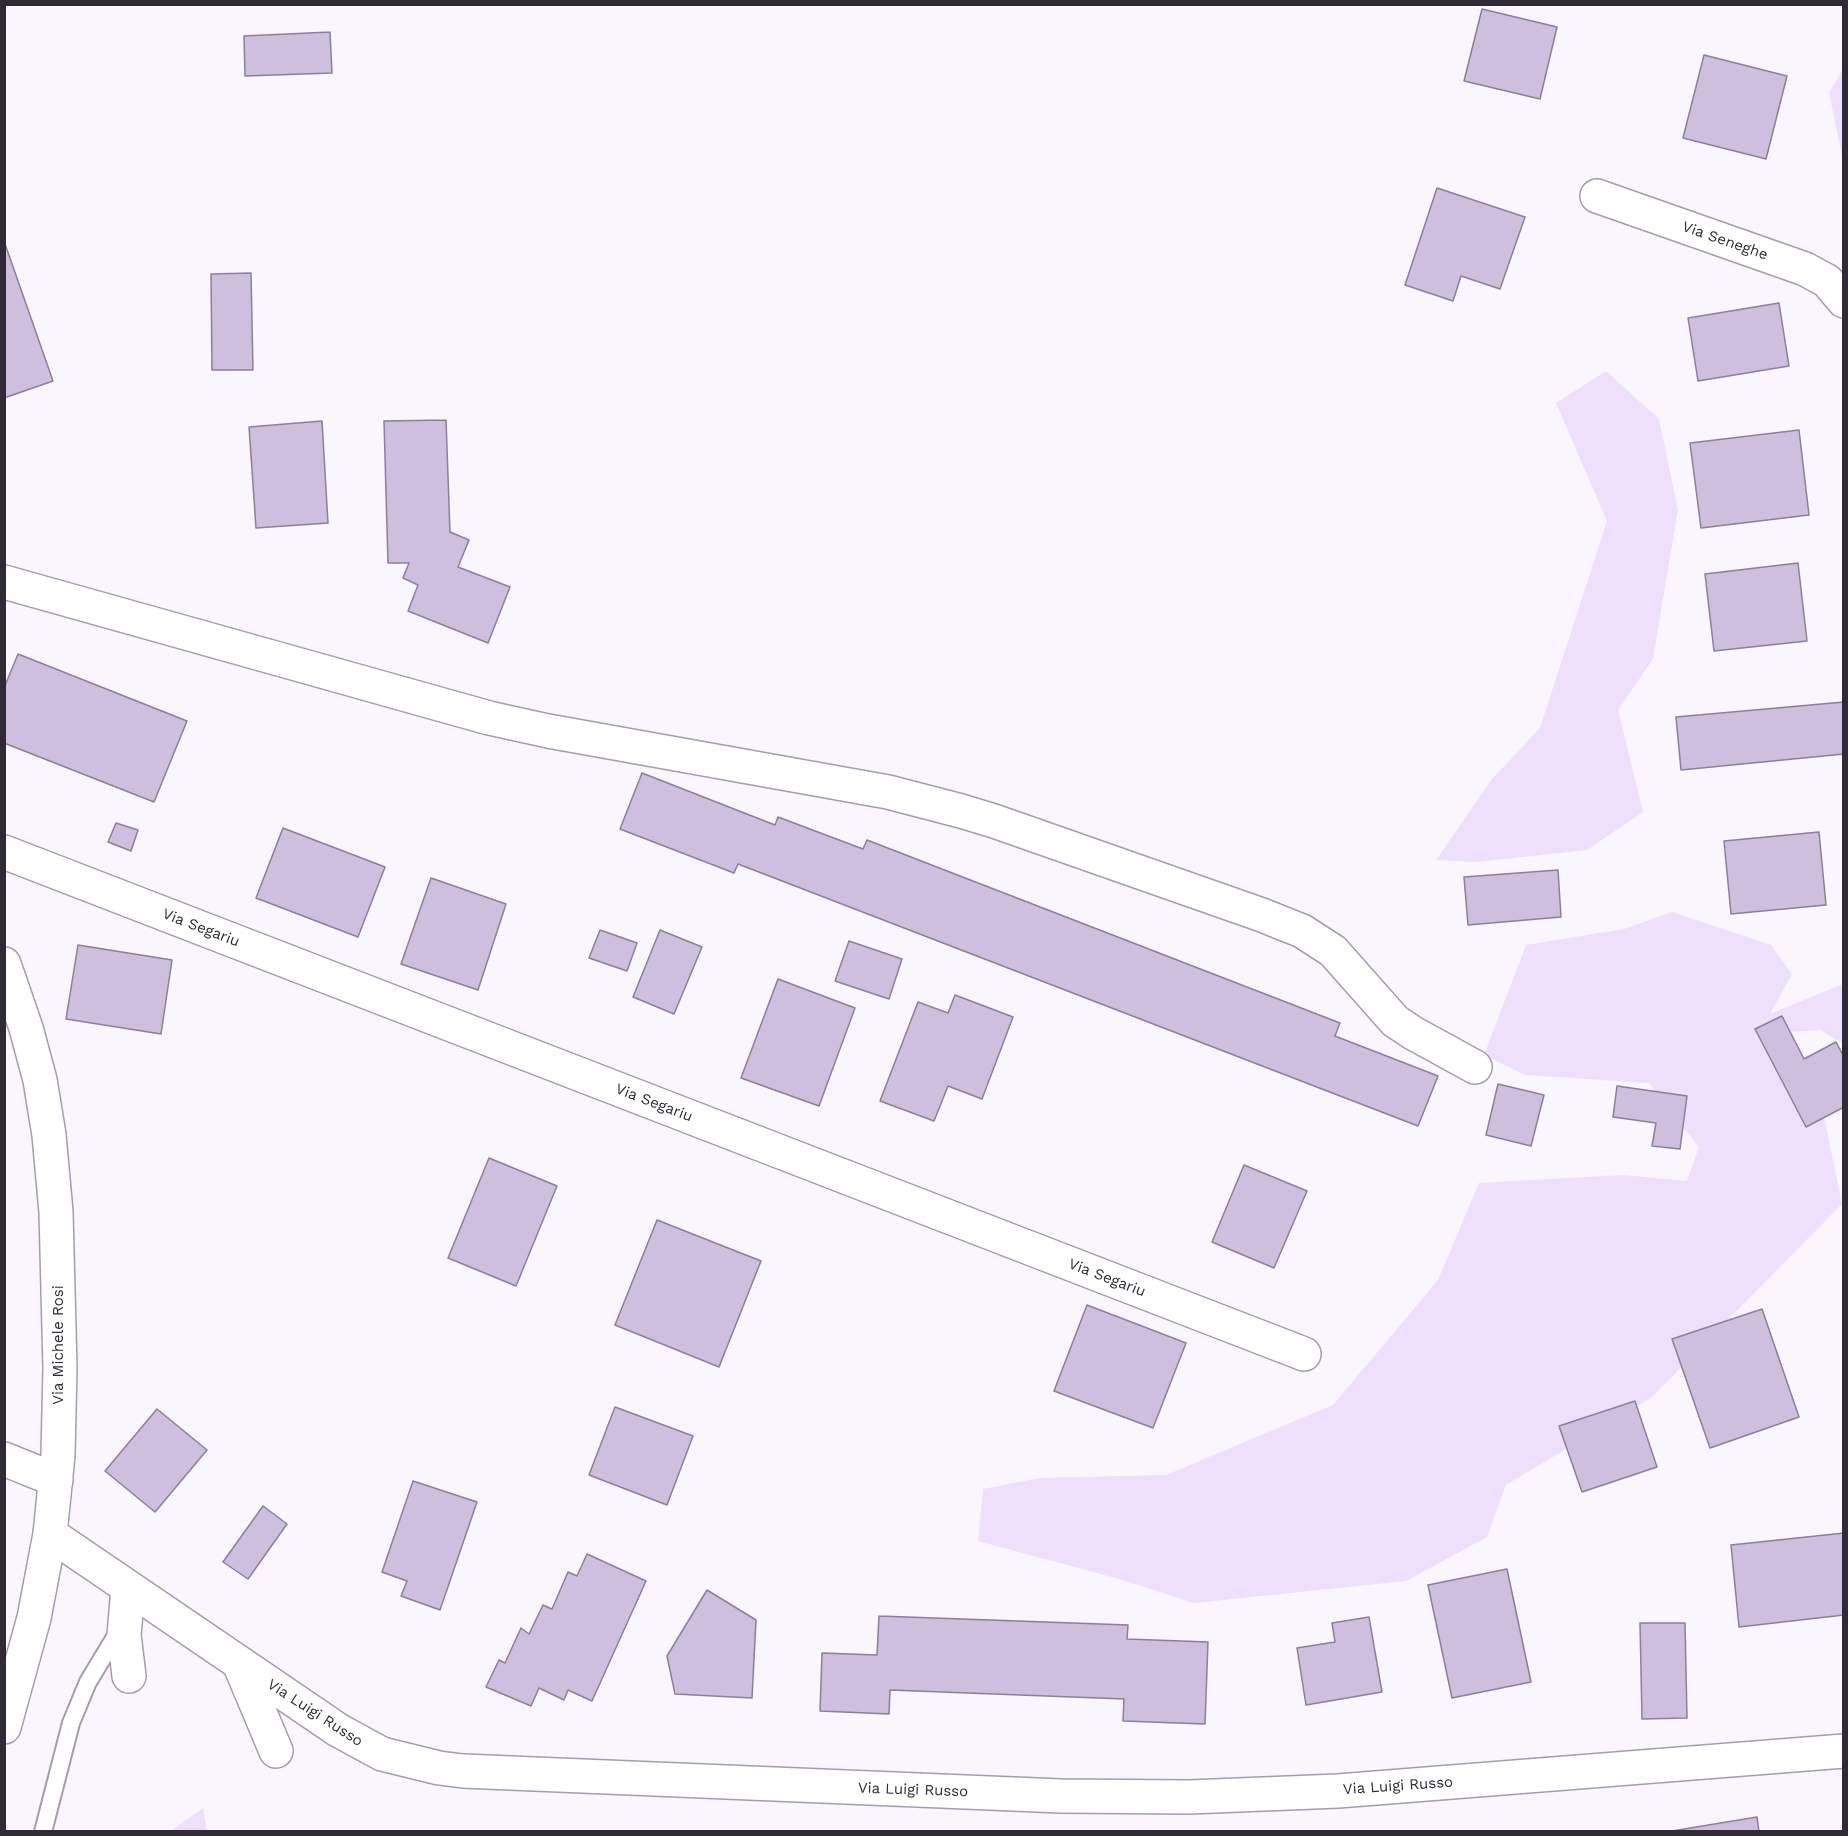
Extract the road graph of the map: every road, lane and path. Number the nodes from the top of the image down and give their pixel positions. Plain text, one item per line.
1 (1597, 196) dead end
2 (1844, 301) edge
3 (4, 582) edge
4 (4, 852) edge
5 (4, 964) edge
6 (11, 1004) edge
7 (1475, 1067) dead end
8 (1304, 1354) dead end
9 (4, 1459) edge
10 (56, 1480) junction
11 (50, 1534) junction
12 (128, 1588) junction
13 (124, 1623) junction
14 (239, 1663) junction
15 (129, 1676) dead end
16 (4, 1727) edge
17 (276, 1751) dead end
18 (1844, 1751) edge
19 (43, 1832) edge

1 - 2 street, Via Seneghe
3 - 7 street
4 - 8 street, Via Segariu
5 - 6 street, Via Michele Rosi
6 - 10 street, Via Michele Rosi
9 - 10 street
10 - 11 street, Via Michele Rosi
11 - 12 street, Via Luigi Russo
11 - 16 street, Via Michele Rosi
12 - 13 street
12 - 14 street, Via Luigi Russo
13 - 15 street
13 - 19 lane
14 - 17 street
14 - 18 street, Via Luigi Russo

